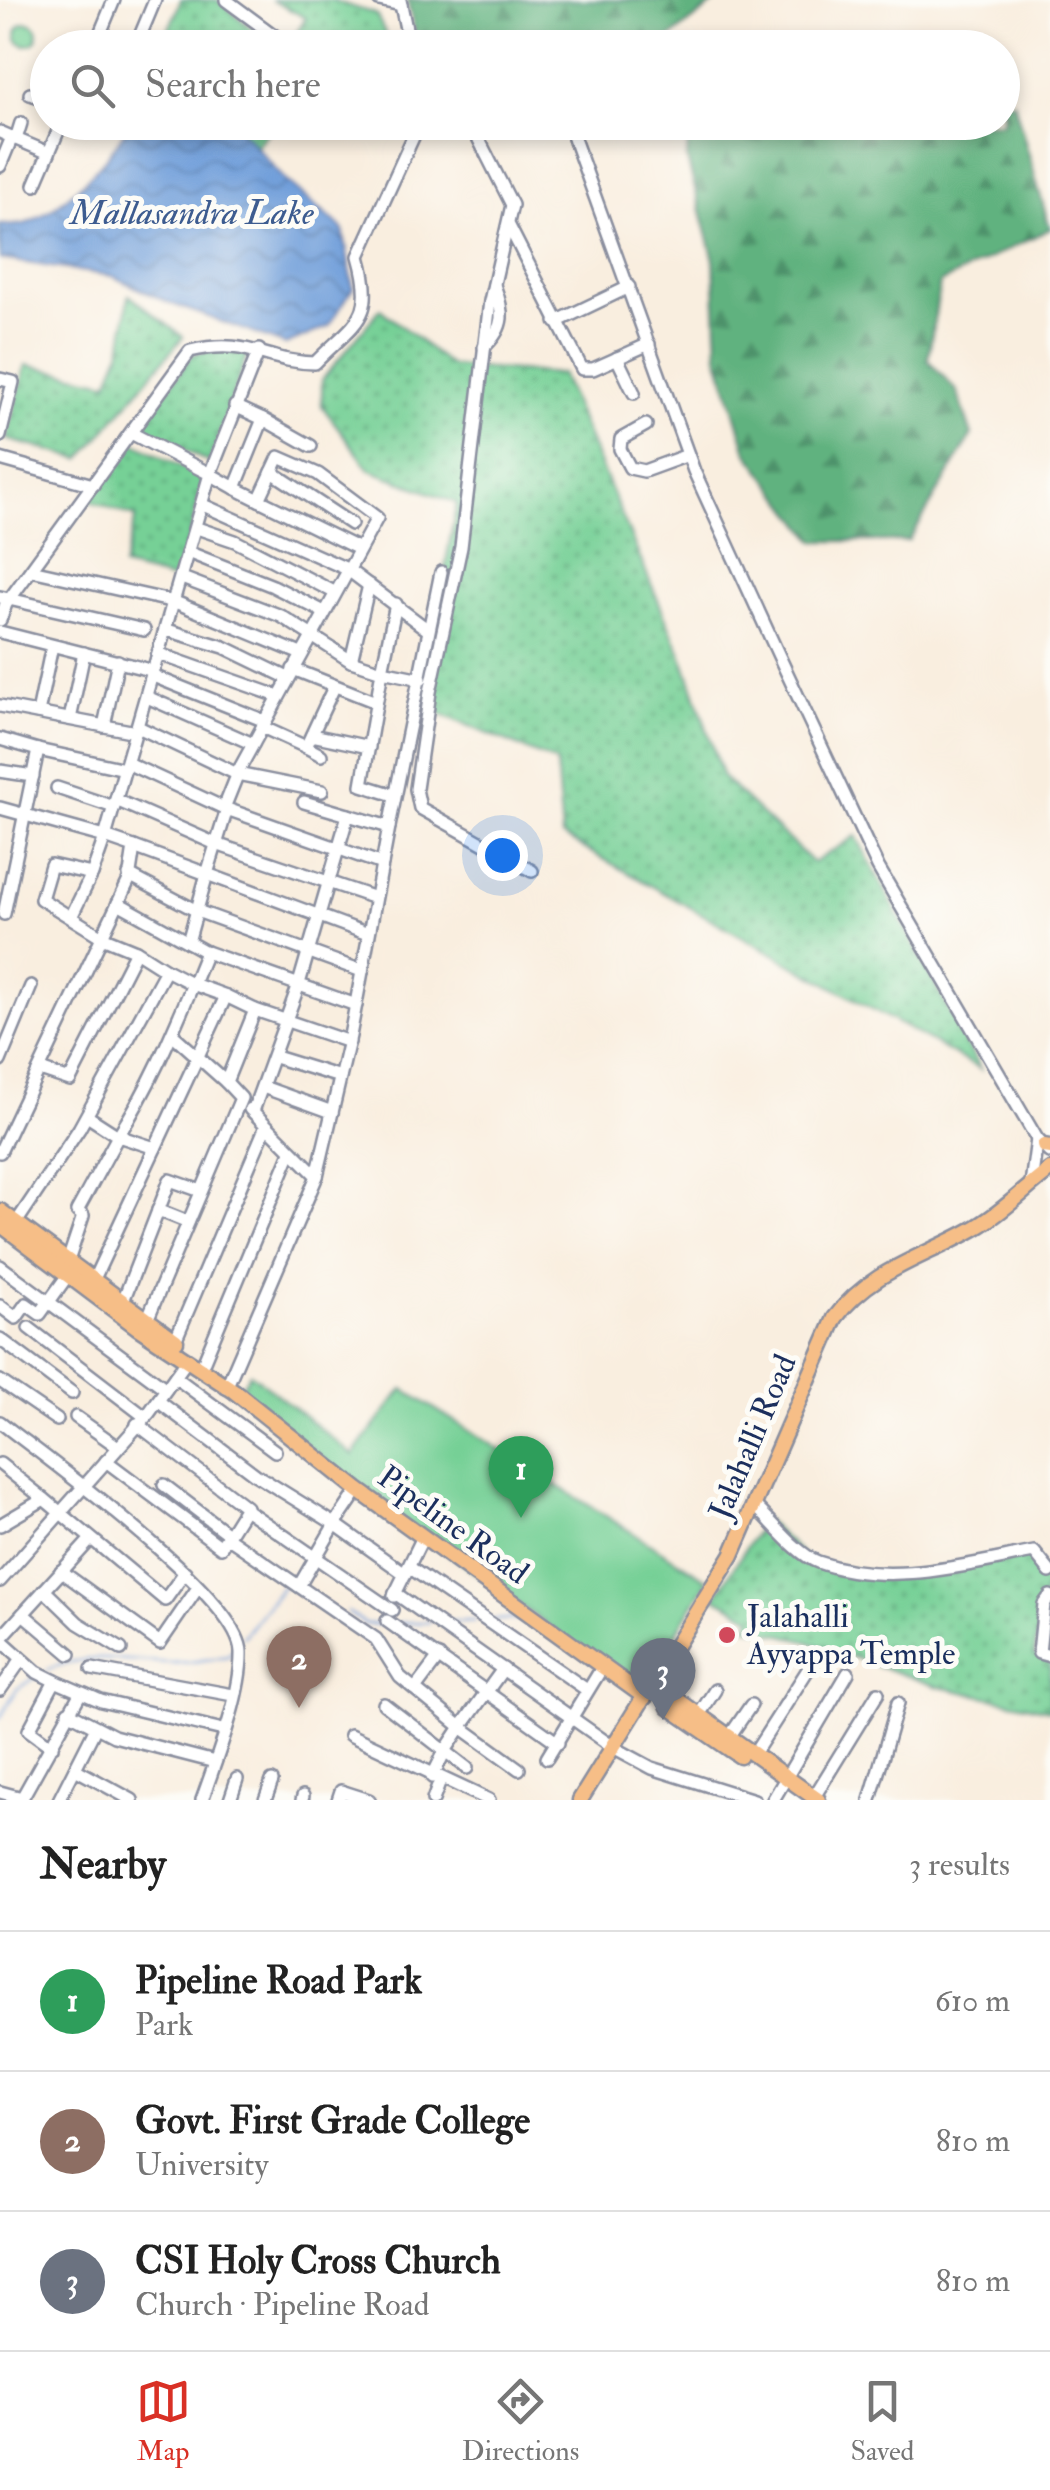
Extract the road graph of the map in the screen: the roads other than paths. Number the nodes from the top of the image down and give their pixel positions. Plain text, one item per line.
1 (114, 0) edge
2 (155, 0) edge
3 (226, 0) edge
4 (381, 0) edge
5 (400, 2) edge
6 (102, 30) edge
7 (142, 30) edge
8 (267, 30) edge
9 (406, 30) edge
10 (21, 124) dead end
11 (9, 136) edge
12 (54, 140) edge
13 (412, 140) edge
14 (479, 140) edge
15 (575, 140) edge
16 (49, 153) junction
17 (0, 166) edge
18 (35, 185) dead end
19 (509, 226) junction
20 (629, 287) junction
21 (556, 322) junction
22 (649, 344) junction
23 (259, 350) junction
24 (617, 358) junction
25 (0, 379) edge
26 (634, 393) dead end
27 (235, 406) junction
28 (3, 412) edge
29 (263, 420) junction
30 (646, 425) dead end
31 (131, 433) junction
32 (0, 436) edge
33 (311, 446) dead end
34 (688, 455) junction
35 (0, 458) edge
36 (272, 472) junction
37 (210, 474) junction
38 (93, 485) junction
39 (235, 488) junction
40 (260, 500) junction
41 (202, 506) junction
42 (352, 524) dead end
43 (197, 528) junction
44 (359, 549) junction
45 (190, 553) junction
46 (347, 569) junction
47 (30, 570) junction
48 (440, 572) dead end
49 (182, 578) junction
50 (369, 585) junction
51 (334, 592) junction
52 (4, 598) edge
53 (175, 602) junction
54 (396, 604) junction
55 (324, 612) junction
56 (0, 620) edge
57 (144, 630) dead end
58 (167, 630) junction
59 (428, 630) junction
60 (0, 632) edge
61 (313, 633) junction
62 (52, 646) junction
63 (84, 654) junction
64 (160, 654) junction
65 (301, 654) junction
66 (118, 661) junction
67 (351, 661) junction
68 (382, 671) junction
69 (291, 673) junction
70 (154, 674) junction
71 (421, 679) junction
72 (334, 687) junction
73 (278, 696) junction
74 (147, 697) junction
75 (376, 702) junction
76 (0, 706) edge
77 (38, 713) junction
78 (70, 719) junction
79 (264, 724) junction
80 (104, 726) junction
81 (137, 730) junction
82 (0, 738) edge
83 (309, 741) junction
84 (253, 744) junction
85 (369, 746) junction
86 (38, 750) junction
87 (321, 755) dead end
88 (126, 766) junction
89 (0, 771) edge
90 (238, 774) junction
91 (33, 776) junction
92 (56, 788) dead end
93 (322, 790) dead end
94 (394, 795) junction
95 (304, 802) dead end
96 (115, 804) junction
97 (0, 808) edge
98 (226, 808) junction
99 (27, 815) junction
100 (348, 815) junction
101 (389, 828) junction
102 (105, 837) junction
103 (216, 844) junction
104 (134, 846) junction
105 (338, 850) junction
106 (382, 864) junction
107 (532, 871) dead end
108 (92, 874) junction
109 (207, 874) junction
110 (130, 875) junction
111 (328, 884) junction
112 (375, 898) junction
113 (118, 903) junction
114 (197, 911) junction
115 (4, 914) dead end
116 (72, 917) junction
117 (319, 918) junction
118 (368, 934) junction
119 (102, 937) junction
120 (188, 942) junction
121 (309, 950) junction
122 (136, 952) junction
123 (206, 952) junction
124 (166, 970) junction
125 (362, 971) junction
126 (192, 984) junction
127 (30, 986) dead end
128 (298, 986) junction
129 (226, 996) junction
130 (356, 1005) junction
131 (255, 1010) junction
132 (286, 1022) junction
133 (172, 1034) junction
134 (349, 1042) junction
135 (200, 1056) junction
136 (274, 1057) junction
137 (0, 1062) edge
138 (40, 1070) junction
139 (340, 1078) junction
140 (226, 1082) junction
141 (263, 1087) junction
142 (241, 1098) junction
143 (253, 1112) junction
144 (332, 1112) junction
145 (86, 1116) junction
146 (266, 1126) junction
147 (118, 1136) junction
148 (1045, 1146) edge
149 (155, 1148) junction
150 (0, 1152) edge
151 (290, 1152) junction
152 (1050, 1170) edge
153 (317, 1176) junction
154 (1032, 1184) junction
155 (200, 1191) junction
156 (158, 1210) junction
157 (0, 1211) edge
158 (188, 1222) junction
159 (16, 1223) junction
160 (0, 1224) edge
161 (0, 1266) edge
162 (70, 1267) junction
163 (94, 1279) junction
164 (123, 1301) junction
165 (49, 1302) junction
166 (0, 1306) edge
167 (147, 1320) junction
168 (29, 1328) dead end
169 (0, 1339) edge
170 (176, 1341) junction
171 (186, 1360) junction
172 (204, 1361) junction
173 (175, 1377) junction
174 (0, 1381) edge
175 (230, 1387) junction
176 (166, 1388) junction
177 (72, 1393) dead end
178 (158, 1401) junction
179 (76, 1417) dead end
180 (57, 1420) dead end
181 (141, 1420) junction
182 (0, 1422) edge
183 (118, 1447) junction
184 (276, 1451) dead end
185 (106, 1462) junction
186 (0, 1464) edge
187 (164, 1484) dead end
188 (84, 1487) junction
189 (358, 1490) junction
190 (44, 1499) junction
191 (754, 1505) junction
192 (244, 1509) junction
193 (61, 1514) junction
194 (3, 1520) edge
195 (335, 1524) junction
196 (227, 1536) junction
197 (422, 1537) junction
198 (91, 1539) junction
199 (316, 1556) junction
200 (407, 1570) junction
201 (62, 1571) junction
202 (185, 1572) junction
203 (1050, 1572) edge
204 (0, 1580) edge
205 (292, 1582) junction
206 (198, 1589) junction
207 (44, 1590) junction
208 (395, 1593) junction
209 (1050, 1596) edge
210 (23, 1614) junction
211 (387, 1620) junction
212 (1, 1635) edge
213 (376, 1639) junction
214 (121, 1649) dead end
215 (70, 1654) dead end
216 (1050, 1656) edge
217 (816, 1657) dead end
218 (439, 1658) junction
219 (21, 1660) junction
220 (602, 1666) junction
221 (92, 1669) dead end
222 (503, 1669) junction
223 (848, 1672) dead end
224 (45, 1677) junction
225 (0, 1690) edge
226 (415, 1690) junction
227 (587, 1690) junction
228 (715, 1690) dead end
229 (487, 1691) junction
230 (654, 1693) junction
231 (878, 1693) dead end
232 (80, 1694) junction
233 (233, 1695) junction
234 (898, 1703) dead end
235 (384, 1704) dead end
236 (750, 1705) dead end
237 (68, 1712) junction
238 (571, 1715) junction
239 (698, 1715) junction
240 (462, 1726) junction
241 (96, 1727) junction
242 (223, 1730) junction
243 (350, 1735) dead end
244 (729, 1736) junction
245 (558, 1743) junction
246 (52, 1747) junction
247 (613, 1748) junction
248 (446, 1751) junction
249 (754, 1754) junction
250 (547, 1758) dead end
251 (215, 1762) junction
252 (466, 1768) dead end
253 (75, 1769) junction
254 (518, 1769) dead end
255 (237, 1779) dead end
256 (436, 1779) junction
257 (781, 1780) junction
258 (272, 1781) dead end
259 (0, 1792) edge
260 (583, 1799) edge
261 (811, 1799) edge
262 (59, 1800) edge
263 (132, 1800) edge
264 (202, 1800) edge
265 (230, 1800) edge
266 (265, 1800) edge
267 (338, 1800) edge
268 (369, 1800) edge
269 (434, 1800) edge
270 (488, 1800) edge
271 (754, 1800) edge
272 (773, 1800) edge
273 (870, 1800) edge

1 - 6 street
2 - 7 street
3 - 8 street
4 - 5 street
5 - 9 street
10 - 11 street
11 - 16 street
11 - 17 street
12 - 16 street
13 - 23 street
14 - 19 street
15 - 20 street
16 - 18 street
19 - 21 street
19 - 107 street
20 - 21 street
20 - 22 street
21 - 24 street
22 - 24 street
22 - 34 street
23 - 27 street
23 - 31 street
24 - 26 street
25 - 28 street
27 - 29 street
27 - 37 street
28 - 32 street
29 - 33 street
29 - 39 street
30 - 34 street
31 - 37 street
31 - 38 street
34 - 148 street
35 - 38 street
36 - 40 street
36 - 42 street
36 - 44 street
37 - 39 street
37 - 41 street
38 - 47 street
39 - 40 street
40 - 44 street
41 - 43 street
41 - 46 street
43 - 45 street
43 - 51 street
44 - 46 street
45 - 49 street
45 - 55 street
46 - 50 street
46 - 51 street
47 - 52 street
47 - 53 street
48 - 59 street
49 - 53 street
49 - 61 street
50 - 54 street
50 - 67 street
51 - 55 street
52 - 56 street
52 - 57 street
53 - 58 street
53 - 65 street
54 - 59 street
54 - 68 street
55 - 61 street
58 - 64 street
58 - 69 street
59 - 71 street
60 - 62 street
61 - 65 street
61 - 67 street
62 - 63 street
62 - 77 street
63 - 66 street
63 - 78 street
64 - 70 street
64 - 73 street
65 - 69 street
66 - 70 street
66 - 80 street
67 - 68 street
68 - 71 street
68 - 75 street
69 - 72 street
69 - 73 street
70 - 74 street
70 - 79 street
71 - 94 street
72 - 75 street
72 - 83 street
73 - 79 street
74 - 81 street
74 - 84 street
75 - 85 street
76 - 77 street
77 - 78 street
78 - 80 street
79 - 83 street
79 - 84 street
80 - 81 street
81 - 88 street
81 - 90 street
82 - 86 street
83 - 85 street
83 - 87 street
84 - 90 street
85 - 94 street
86 - 88 street
86 - 91 street
88 - 96 street
88 - 98 street
89 - 91 street
90 - 93 street
90 - 98 street
91 - 99 street
92 - 96 street
94 - 101 street
95 - 100 street
96 - 102 street
96 - 103 street
97 - 99 street
98 - 103 street
98 - 105 street
99 - 102 street
99 - 115 street
100 - 101 street
100 - 105 street
101 - 106 street
102 - 104 street
102 - 108 street
103 - 109 street
103 - 111 street
104 - 109 street
104 - 110 street
105 - 106 street
105 - 111 street
106 - 112 street
108 - 116 street
108 - 116 street
109 - 114 street
109 - 117 street
110 - 113 street
110 - 114 street
111 - 112 street
111 - 117 street
112 - 118 street
113 - 119 street
113 - 120 street
114 - 120 street
114 - 121 street
116 - 119 street
117 - 118 street
117 - 121 street
118 - 125 street
119 - 122 street
119 - 138 street
120 - 123 street
121 - 125 street
121 - 128 street
122 - 124 street
122 - 138 street
123 - 126 street
123 - 128 street
124 - 126 street
124 - 145 street
125 - 130 street
126 - 129 street
126 - 133 street
127 - 137 street
128 - 130 street
128 - 132 street
129 - 131 street
129 - 135 street
130 - 134 street
131 - 132 street
131 - 140 street
132 - 134 street
132 - 136 street
133 - 135 street
133 - 147 street
134 - 139 street
135 - 140 street
135 - 149 street
136 - 139 street
136 - 141 street
138 - 150 street
139 - 144 street
140 - 142 street
141 - 143 street
141 - 144 street
142 - 143 street
142 - 155 street
143 - 146 street
144 - 153 street
145 - 147 street
145 - 159 street
146 - 151 street
146 - 170 street
147 - 149 street
147 - 162 street
148 - 154 street
149 - 163 street
151 - 153 street
151 - 172 street
152 - 154 main road, Jalahalli Road
153 - 175 street
154 - 191 main road, Jalahalli Road
155 - 156 street
155 - 158 street
156 - 158 street
156 - 164 street
157 - 159 main road, Pipeline Road
158 - 167 street
159 - 162 main road, Pipeline Road
160 - 162 main road, Pipeline Road
161 - 165 street
162 - 163 main road, Pipeline Road
162 - 165 street
162 - 171 main road, Pipeline Road
163 - 164 main road, Pipeline Road
164 - 167 main road, Pipeline Road
165 - 166 street
165 - 176 street
167 - 170 main road, Pipeline Road
168 - 181 street
169 - 177 street
170 - 172 main road, Pipeline Road
171 - 173 street
171 - 175 main road, Pipeline Road
172 - 175 main road, Pipeline Road
173 - 176 street
173 - 184 street
174 - 180 street
175 - 189 main road, Pipeline Road
176 - 178 street
178 - 181 street
178 - 195 street
179 - 183 street
181 - 183 street
181 - 192 street
182 - 188 street
183 - 185 street
185 - 188 street
185 - 196 street
186 - 190 street
187 - 196 street
188 - 193 street
188 - 202 street
189 - 195 street
189 - 197 main road, Pipeline Road
190 - 193 street
190 - 194 street
191 - 203 street
191 - 230 main road, Jalahalli Road
192 - 196 street
192 - 199 street
193 - 198 street
193 - 204 street
195 - 199 street
195 - 200 street
196 - 205 street
197 - 200 street
197 - 220 main road, Pipeline Road
198 - 201 street
198 - 202 street
199 - 205 street
199 - 211 street
200 - 208 street
200 - 227 street
201 - 206 street
201 - 207 street
202 - 206 street
205 - 213 street
206 - 233 street
207 - 210 street
207 - 214 street
208 - 211 street
208 - 222 street
209 - 216 street
210 - 212 street
210 - 215 street
211 - 213 street
211 - 218 street
212 - 219 street
213 - 226 street
217 - 249 street
218 - 226 street
218 - 229 street
219 - 224 street
219 - 225 street
220 - 227 street
220 - 230 main road, Pipeline Road
221 - 233 street
222 - 229 street
222 - 238 street
223 - 257 street
224 - 232 street
224 - 246 street
226 - 240 street
227 - 238 street
228 - 239 street
229 - 240 street
229 - 245 street
230 - 239 main road, Pipeline Road
230 - 247 main road, Jalahalli Road
230 - 257 main road, Pipeline Road
231 - 261 street
232 - 237 street
232 - 242 street
233 - 242 street
234 - 273 street
235 - 248 street
236 - 244 street
237 - 241 street
237 - 246 street
238 - 245 street
238 - 247 street
239 - 244 main road, Pipeline Road
240 - 248 street
240 - 254 street
241 - 251 street
241 - 253 street
242 - 251 street
243 - 256 street
244 - 249 main road, Pipeline Road
245 - 250 street
246 - 259 street
247 - 260 main road, Jalahalli Road
247 - 271 street
248 - 252 street
248 - 256 street
249 - 257 main road, Pipeline Road
251 - 264 street
253 - 262 street
253 - 263 street
255 - 265 street
256 - 269 street
256 - 270 street
257 - 261 main road, Pipeline Road
257 - 272 street
258 - 266 street
267 - 268 street

